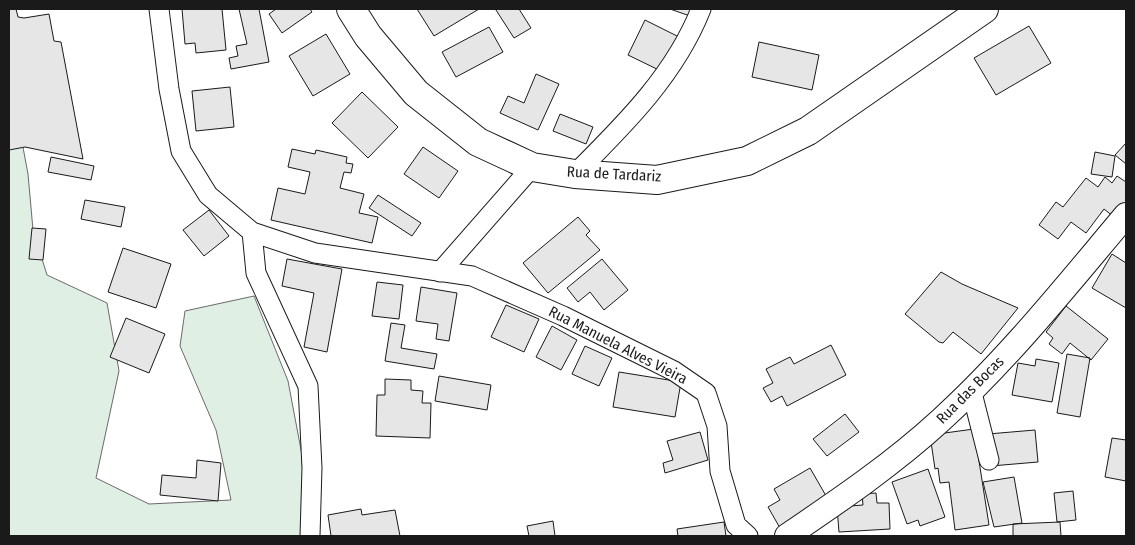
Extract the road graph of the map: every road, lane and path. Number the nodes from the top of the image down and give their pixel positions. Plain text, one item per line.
1 (159, 9) edge
2 (351, 9) edge
3 (701, 9) edge
4 (984, 9) edge
5 (532, 167) junction
6 (575, 174) junction
7 (1126, 215) edge
8 (252, 232) junction
9 (440, 272) junction
10 (972, 389) junction
11 (990, 460) dead end
12 (310, 536) edge
13 (748, 536) edge
14 (787, 536) edge

1 - 8 street
2 - 5 main road, Rua de Tardariz
3 - 6 street
4 - 6 main road, Rua de Tardariz
5 - 6 main road, Rua de Tardariz
5 - 9 street
7 - 10 street, Rua das Bocas
8 - 9 street, Rua Manuela Alves Vieira
8 - 12 street
9 - 13 street, Rua Manuela Alves Vieira
10 - 11 street
10 - 14 street, Rua das Bocas

